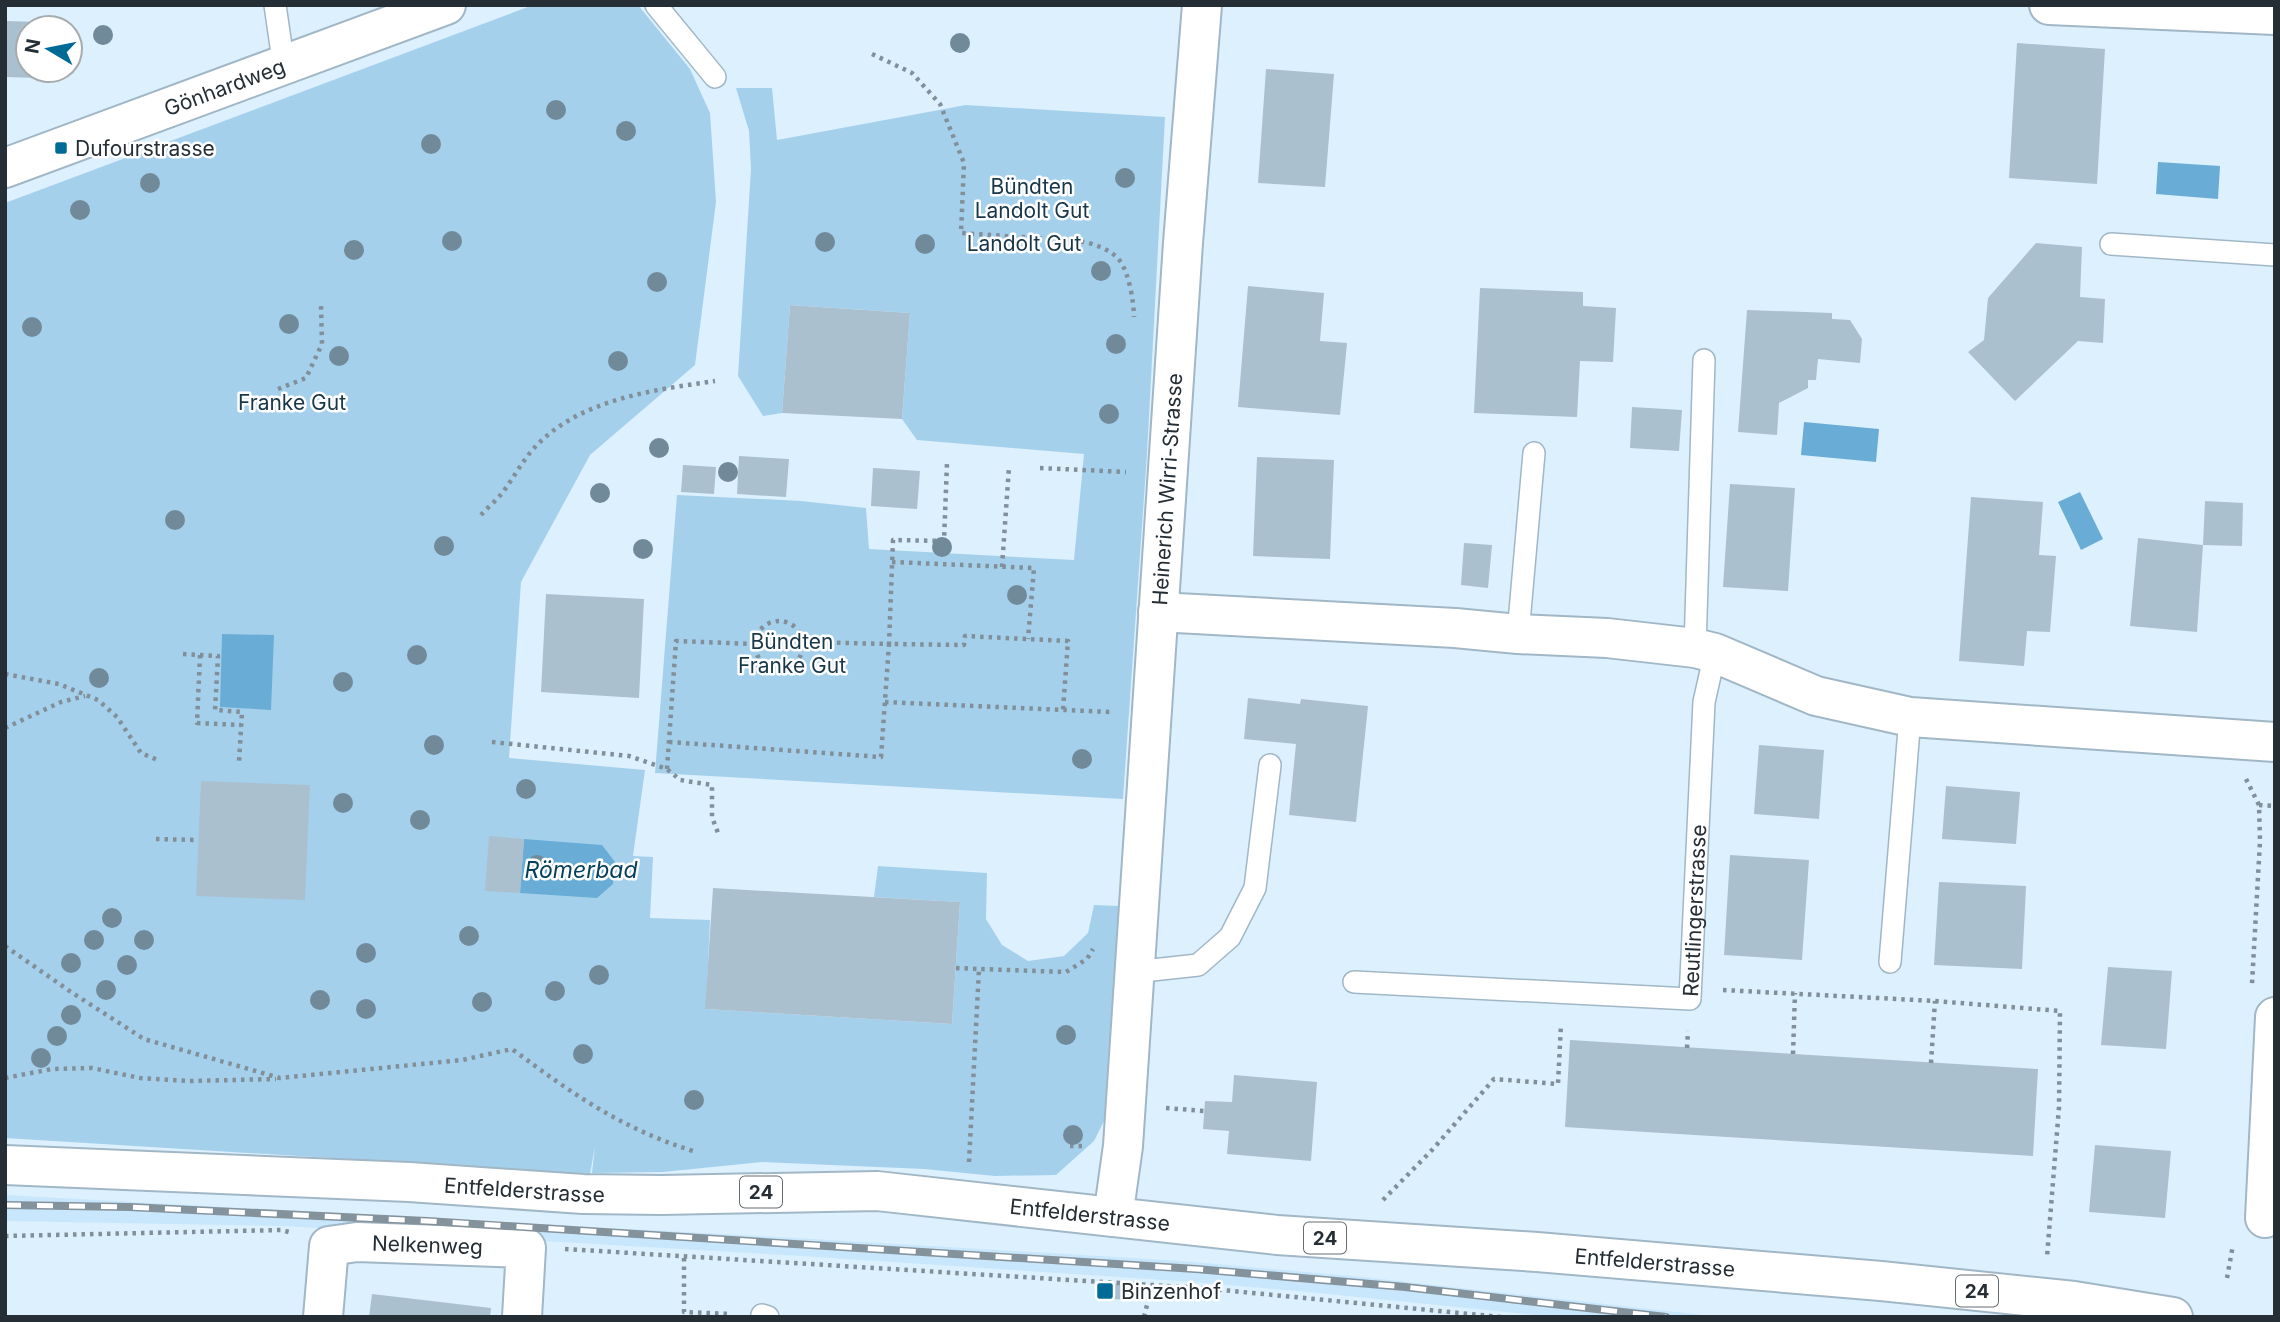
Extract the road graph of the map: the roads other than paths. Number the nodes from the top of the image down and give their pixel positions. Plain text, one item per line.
1 (275, 5) edge
2 (446, 5) edge
3 (656, 5) edge
4 (1202, 5) edge
5 (2049, 5) edge
6 (2275, 15) edge
7 (284, 67) junction
8 (715, 77) dead end
9 (5, 168) edge
10 (2111, 244) dead end
11 (2275, 255) edge
12 (1704, 360) dead end
13 (1534, 453) dead end
14 (1158, 612) junction
15 (1518, 634) junction
16 (1705, 651) junction
17 (1910, 717) junction
18 (2275, 743) edge
19 (1270, 765) dead end
20 (1890, 962) dead end
21 (1134, 972) junction
22 (1354, 982) dead end
23 (2275, 1017) edge
24 (5, 1165) edge
25 (1113, 1217) junction
26 (2265, 1219) dead end
27 (2168, 1316) edge
28 (323, 1317) edge
29 (522, 1317) edge

1 - 7 lane
2 - 7 street, Gönhardweg
3 - 8 lane
4 - 14 street, Heinerich Wirri-Strasse
5 - 6 street
7 - 9 street, Gönhardweg
10 - 11 lane
12 - 16 lane, Reutlingerstrasse
13 - 15 lane
14 - 15 street
14 - 21 street, Heinerich Wirri-Strasse
15 - 16 street
16 - 17 street
16 - 22 lane, Reutlingerstrasse
17 - 18 street
17 - 20 lane
19 - 21 lane
21 - 25 street, Heinerich Wirri-Strasse
23 - 26 street
24 - 25 street, Entfelderstrasse / 24
25 - 27 street, Entfelderstrasse / 24
28 - 29 street, Nelkenweg

